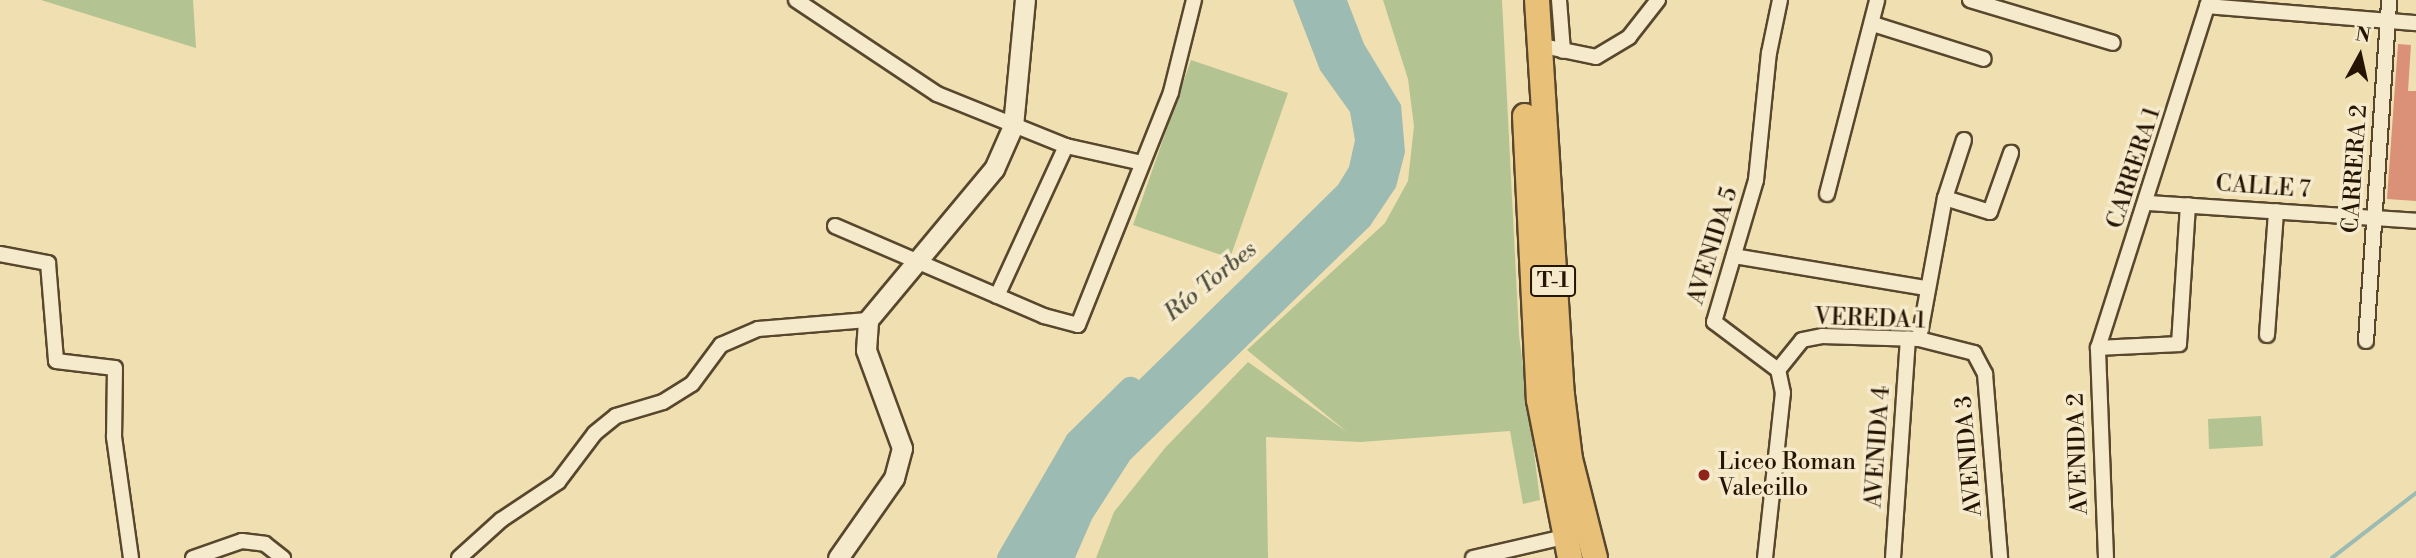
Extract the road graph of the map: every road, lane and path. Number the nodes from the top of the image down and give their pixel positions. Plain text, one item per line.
1 (796, 0) edge
2 (1025, 0) edge
3 (1194, 0) edge
4 (1521, 0) edge
5 (1537, 0) edge
6 (1559, 0) edge
7 (1658, 0) edge
8 (1780, 0) edge
9 (1877, 0) edge
10 (1970, 0) edge
11 (2389, 0) edge
12 (2208, 3) edge
13 (2387, 20) junction
14 (2416, 23) edge
15 (1873, 24) junction
16 (2113, 43) dead end
17 (1538, 45) junction
18 (1563, 51) junction
19 (1984, 59) dead end
20 (1013, 126) junction
21 (1964, 140) dead end
22 (1066, 146) junction
23 (2011, 153) dead end
24 (1142, 163) junction
25 (1827, 194) dead end
26 (1945, 198) junction
27 (2148, 203) junction
28 (2188, 205) junction
29 (2276, 211) junction
30 (2374, 219) junction
31 (2416, 221) edge
32 (835, 226) dead end
33 (0, 254) edge
34 (1734, 257) junction
35 (917, 264) junction
36 (1925, 288) junction
37 (997, 296) junction
38 (868, 320) junction
39 (2267, 335) dead end
40 (1914, 339) junction
41 (2366, 341) dead end
42 (2098, 348) junction
43 (1974, 353) joint
44 (1777, 370) junction
45 (1567, 548) edge
46 (131, 558) edge
47 (193, 558) edge
48 (283, 558) edge
49 (459, 558) edge
50 (838, 558) edge
51 (1473, 558) edge
52 (1595, 558) edge
53 (1765, 558) edge
54 (1893, 558) edge
55 (2000, 558) edge
56 (2106, 558) edge

1 - 20 street
2 - 20 street
3 - 24 street
4 - 45 highway, T-1
5 - 17 highway, T-1
6 - 18 street
7 - 18 street
8 - 34 street, AVENIDA 5
9 - 15 street
10 - 16 street
11 - 13 street, CARRERA 2
12 - 13 street
12 - 27 street, CARRERA 1
13 - 14 street
13 - 30 street, CARRERA 2
15 - 19 street
15 - 25 street
17 - 18 street
17 - 52 highway, T-1
20 - 22 street
20 - 35 street
21 - 26 street, AVENIDA 4
22 - 24 street
22 - 37 street
23 - 26 street
24 - 37 street
26 - 36 street, AVENIDA 4
27 - 28 street, CALLE 7
27 - 42 street, CARRERA 1
28 - 29 street, CALLE 7
28 - 42 street
29 - 30 street, CALLE 7
29 - 39 street
30 - 31 street, CALLE 7
30 - 41 street, CARRERA 2
32 - 35 street
33 - 46 street
34 - 36 street
34 - 44 street, AVENIDA 5
35 - 37 street
35 - 38 street
36 - 40 street, AVENIDA 4
38 - 49 street
38 - 50 street
40 - 43 street, VEREDA 1
40 - 44 street, VEREDA 1
40 - 54 street, AVENIDA 4
42 - 56 street, AVENIDA 2
43 - 55 street, AVENIDA 3
44 - 53 street
45 - 51 street
47 - 48 street

